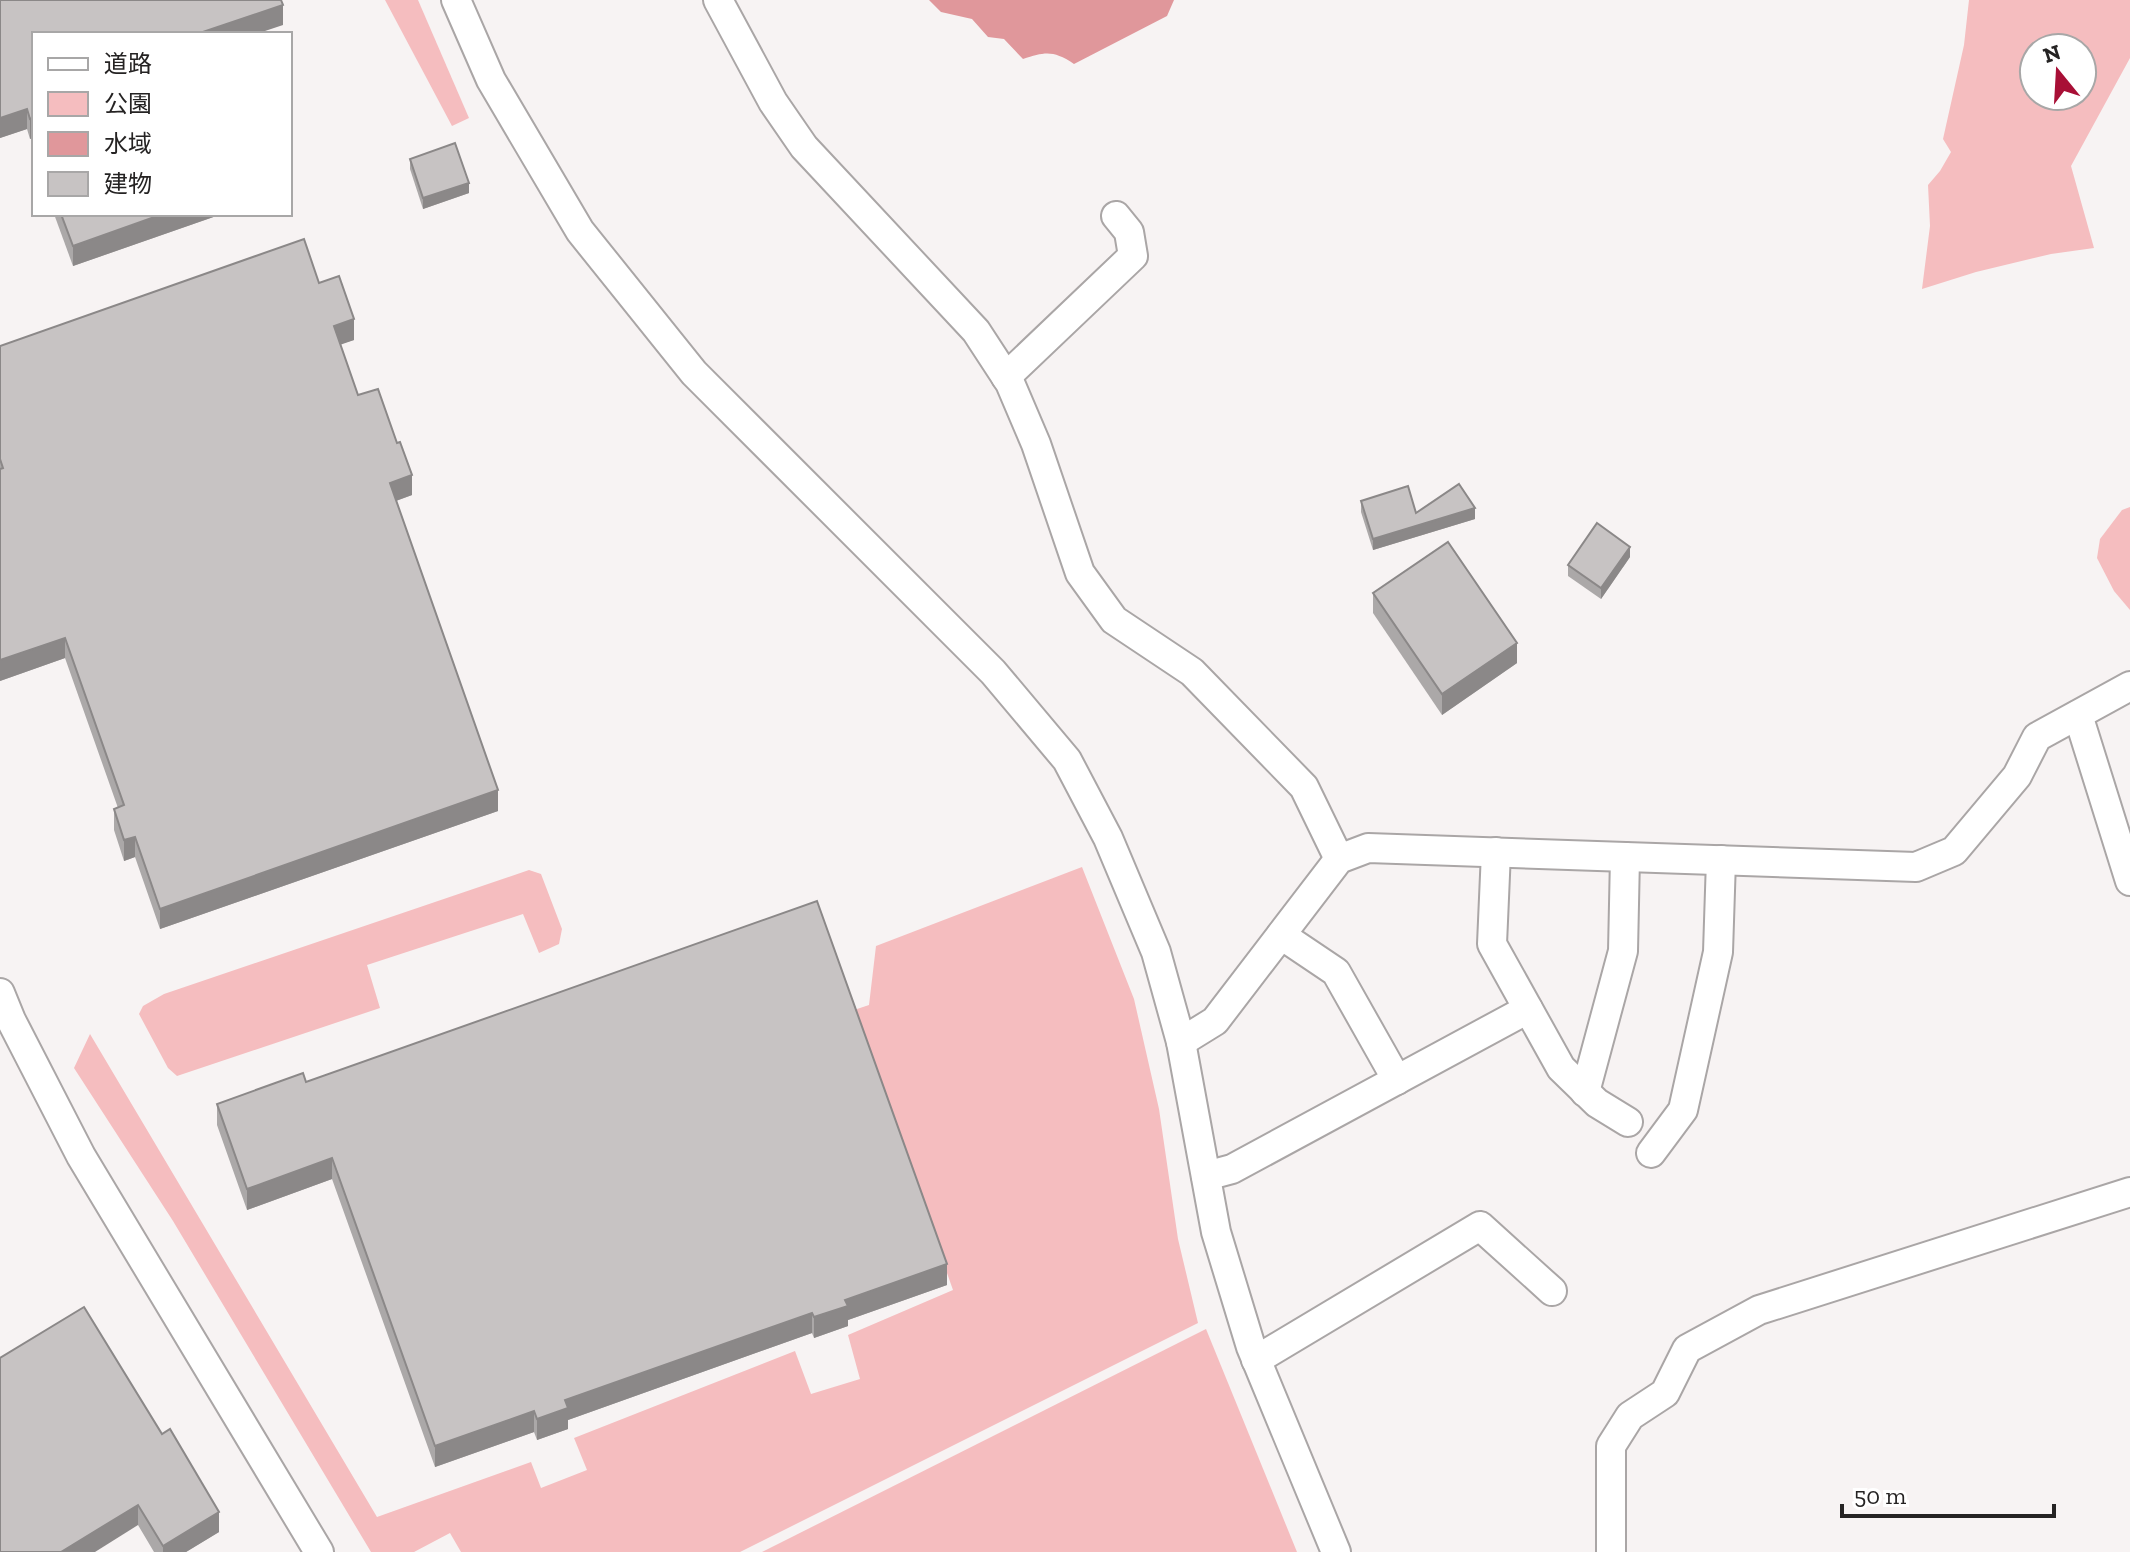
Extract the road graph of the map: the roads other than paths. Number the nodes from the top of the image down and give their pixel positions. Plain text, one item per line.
1 (456, 0) edge
2 (718, 0) edge
3 (1116, 216) dead end
4 (1006, 377) junction
5 (2130, 686) edge
6 (2078, 715) junction
7 (1496, 852) junction
8 (1625, 857) junction
9 (1339, 859) junction
10 (1721, 860) junction
11 (2130, 881) edge
12 (1281, 935) junction
13 (0, 993) edge
14 (1528, 1009) junction
15 (1181, 1042) junction
16 (1397, 1080) junction
17 (1585, 1092) junction
18 (1628, 1122) dead end
19 (1651, 1153) dead end
20 (1206, 1176) junction
21 (2130, 1192) edge
22 (1552, 1291) dead end
23 (1256, 1360) junction
24 (319, 1552) edge
25 (1336, 1552) edge
26 (1611, 1552) edge

1 - 15 street
2 - 4 street
3 - 4 street
4 - 9 street
5 - 6 street
6 - 10 street
6 - 11 street
7 - 8 street
7 - 9 street
7 - 14 street
8 - 10 street
8 - 17 street
9 - 12 street
10 - 19 street
12 - 15 street
12 - 16 street
13 - 24 street
14 - 16 street
14 - 17 street
15 - 20 street
16 - 20 street
17 - 18 street
20 - 23 street
21 - 26 street
22 - 23 street
23 - 25 street

